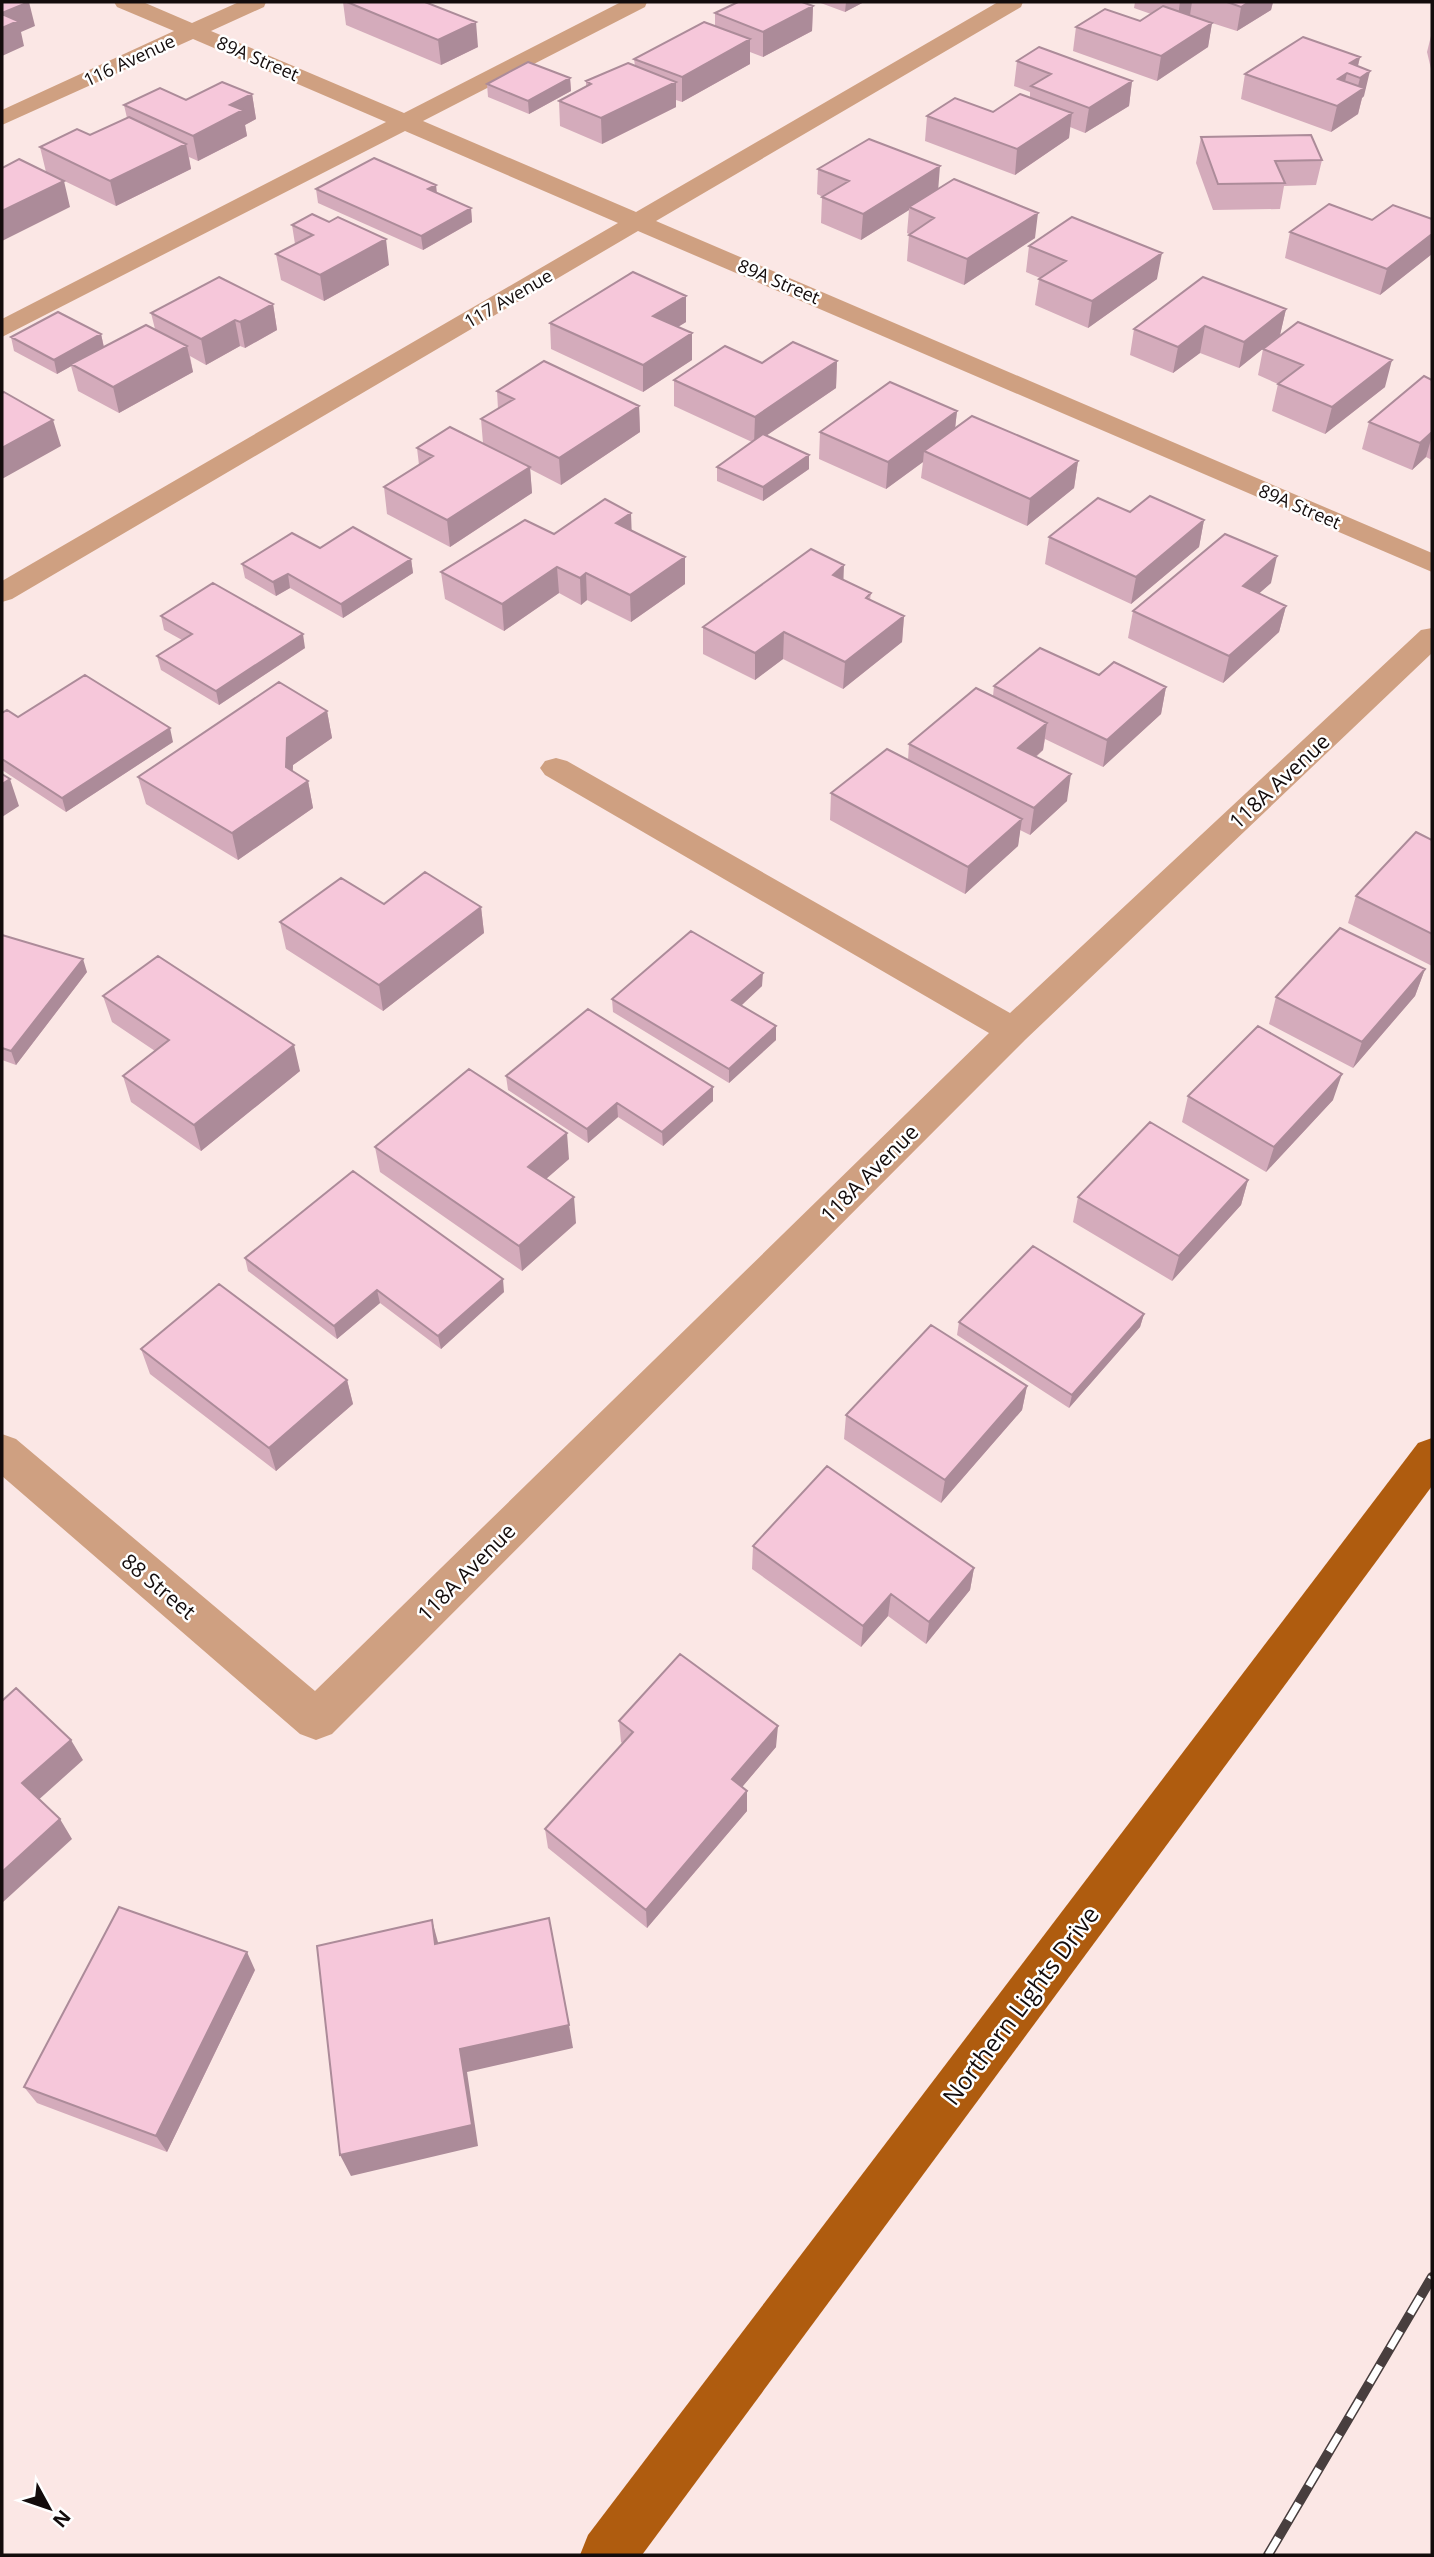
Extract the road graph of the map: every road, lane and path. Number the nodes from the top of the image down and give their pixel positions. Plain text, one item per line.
1 (125, 2) edge
2 (256, 2) edge
3 (637, 2) edge
4 (1013, 2) edge
5 (192, 31) junction
6 (2, 118) edge
7 (407, 121) junction
8 (640, 221) junction
9 (2, 329) edge
10 (1432, 563) edge
11 (2, 593) edge
12 (1432, 637) edge
13 (556, 768) dead end
14 (1013, 1031) junction
15 (2, 1451) edge
16 (1432, 1455) edge
17 (316, 1720) joint
18 (608, 2555) edge

1 - 5 street, 89A Street
2 - 5 street, 116 Avenue
3 - 7 street
4 - 8 street, 117 Avenue
5 - 6 street, 116 Avenue
5 - 7 street, 89A Street
7 - 8 street, 89A Street
7 - 9 street
8 - 10 street, 89A Street
8 - 11 street, 117 Avenue
12 - 14 street, 118A Avenue
13 - 14 street
14 - 17 street, 118A Avenue
15 - 17 street, 88 Street
16 - 18 main road, Northern Lights Drive

